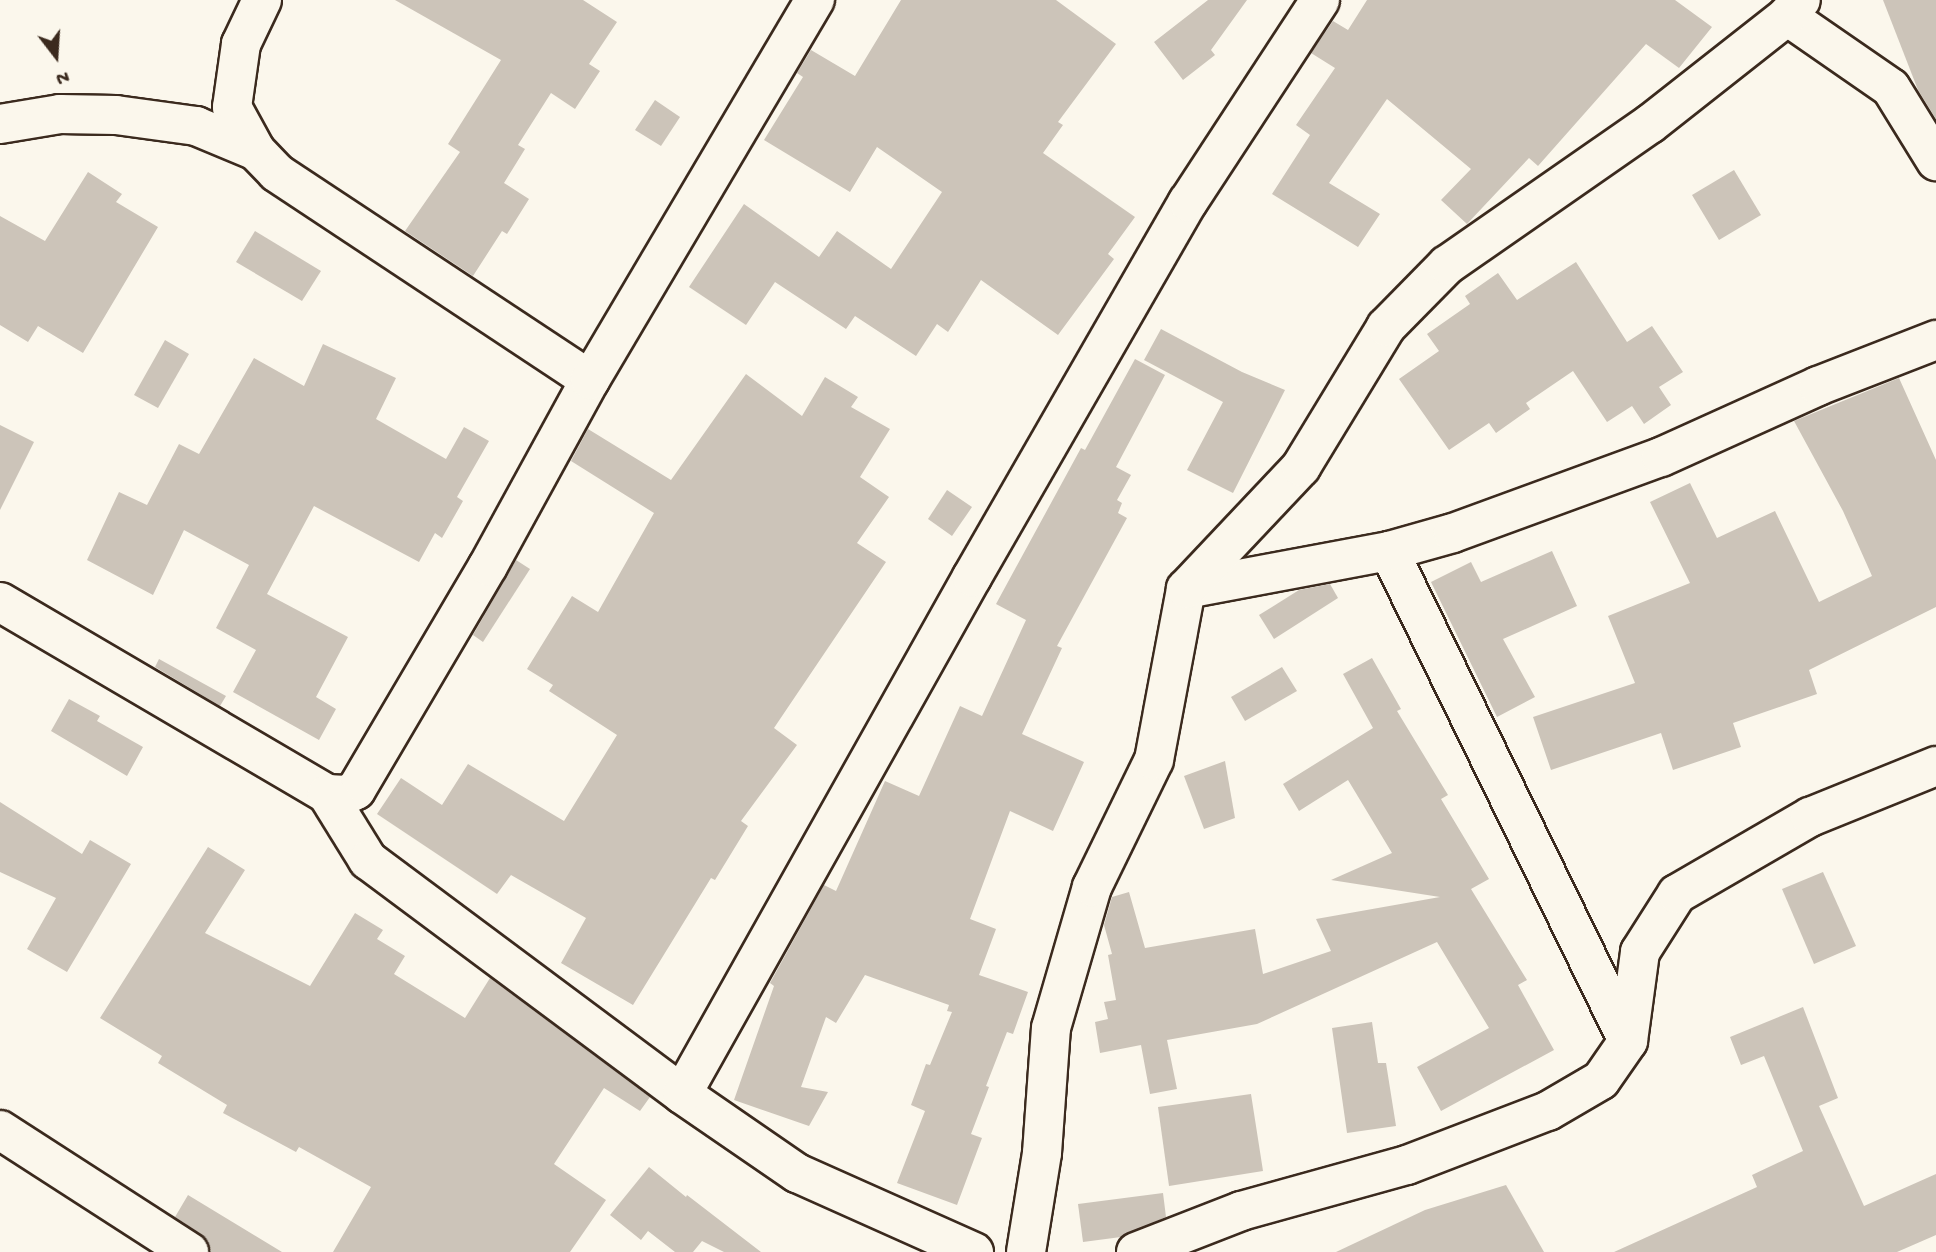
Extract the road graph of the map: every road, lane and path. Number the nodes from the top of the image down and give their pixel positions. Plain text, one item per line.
1 (262, 0) edge
2 (815, 0) edge
3 (1320, 0) edge
4 (1794, 8) edge
5 (0, 124) edge
6 (256, 150) junction
7 (1936, 161) edge
8 (1936, 340) edge
9 (590, 380) junction
10 (1389, 551) junction
11 (1186, 590) junction
12 (0, 602) edge
13 (1936, 766) edge
14 (327, 794) junction
15 (1628, 1041) junction
16 (682, 1094) junction
17 (0, 1130) edge
18 (190, 1252) edge
19 (974, 1252) edge
20 (1026, 1252) edge
21 (1136, 1252) edge

1 - 6 street
2 - 9 street
3 - 16 street
4 - 7 street
4 - 11 street
5 - 6 street
6 - 9 street
8 - 10 street
9 - 14 street
10 - 11 street
10 - 15 street
11 - 20 street
12 - 14 street
13 - 15 street
14 - 16 street
15 - 21 street
16 - 19 street
17 - 18 street

